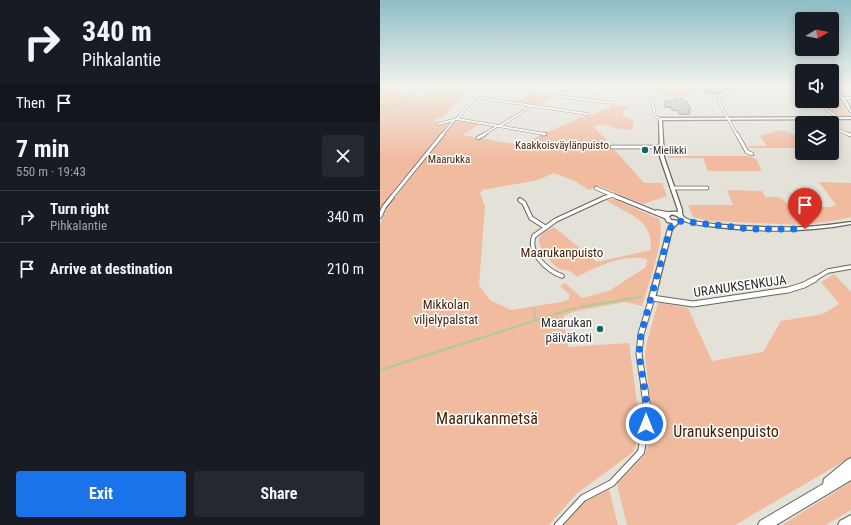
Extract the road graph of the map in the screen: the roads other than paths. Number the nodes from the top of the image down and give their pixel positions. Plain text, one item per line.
1 (463, 110) edge
2 (524, 110) edge
3 (562, 110) edge
4 (654, 110) edge
5 (724, 110) edge
6 (587, 114) dead end
7 (851, 117) edge
8 (728, 118) junction
9 (795, 118) edge
10 (839, 118) edge
11 (456, 119) junction
12 (660, 119) junction
13 (439, 124) dead end
14 (498, 126) junction
15 (839, 129) edge
16 (545, 134) dead end
17 (851, 135) edge
18 (478, 138) dead end
19 (612, 147) dead end
20 (662, 147) junction
21 (752, 154) dead end
22 (596, 188) dead end
23 (672, 188) junction
24 (707, 188) dead end
25 (614, 195) junction
26 (520, 200) dead end
27 (678, 205) junction
28 (380, 216) edge
29 (669, 216) junction
30 (679, 219) junction
31 (851, 223) edge
32 (545, 227) junction
33 (670, 229) junction
34 (851, 267) edge
35 (562, 276) dead end
36 (652, 298) junction
37 (851, 464) edge
38 (851, 474) edge
39 (812, 496) junction
40 (851, 521) edge
41 (558, 525) edge
42 (764, 525) edge
43 (844, 525) edge

1 - 11 street
2 - 14 street
3 - 6 street
4 - 12 street
5 - 8 street
7 - 10 street
8 - 9 street
8 - 12 street
8 - 21 street
11 - 13 street
11 - 14 street
11 - 28 street
12 - 20 street
14 - 16 street
14 - 18 street
15 - 17 street
19 - 20 street
20 - 23 street
22 - 25 street
23 - 24 street
23 - 27 street
25 - 29 street
25 - 32 street
26 - 32 street
27 - 29 street
27 - 30 street
29 - 30 street
29 - 30 street
29 - 33 street
30 - 31 street
30 - 33 street
32 - 35 street
33 - 36 street
34 - 36 street, URANUKSENKUJA
36 - 41 street
37 - 39 highway
38 - 39 highway
39 - 42 highway
40 - 43 highway

